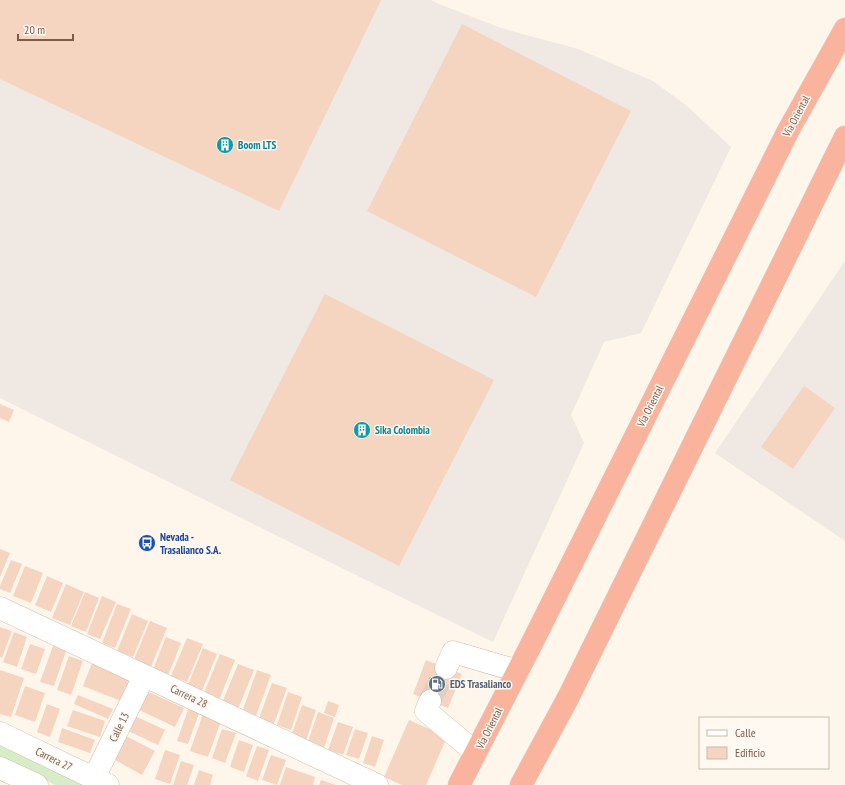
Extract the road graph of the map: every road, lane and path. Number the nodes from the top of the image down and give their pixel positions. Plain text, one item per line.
1 (845, 29) edge
2 (845, 137) edge
3 (0, 608) edge
4 (446, 668) tunnel mouth
5 (518, 671) junction
6 (144, 676) junction
7 (430, 702) tunnel mouth
8 (0, 733) edge
9 (476, 753) junction
10 (0, 768) edge
11 (101, 782) edge
12 (37, 785) edge
13 (377, 785) edge
14 (459, 785) edge
15 (521, 785) edge

1 - 5 highway, Vía Oriental
2 - 15 highway
3 - 6 street, Carrera 28
4 - 5 street
5 - 9 highway, Vía Oriental
6 - 11 street, Calle 13
6 - 13 street, Carrera 28
7 - 9 street
8 - 11 street, Carrera 27
9 - 14 highway, Vía Oriental
10 - 12 street

